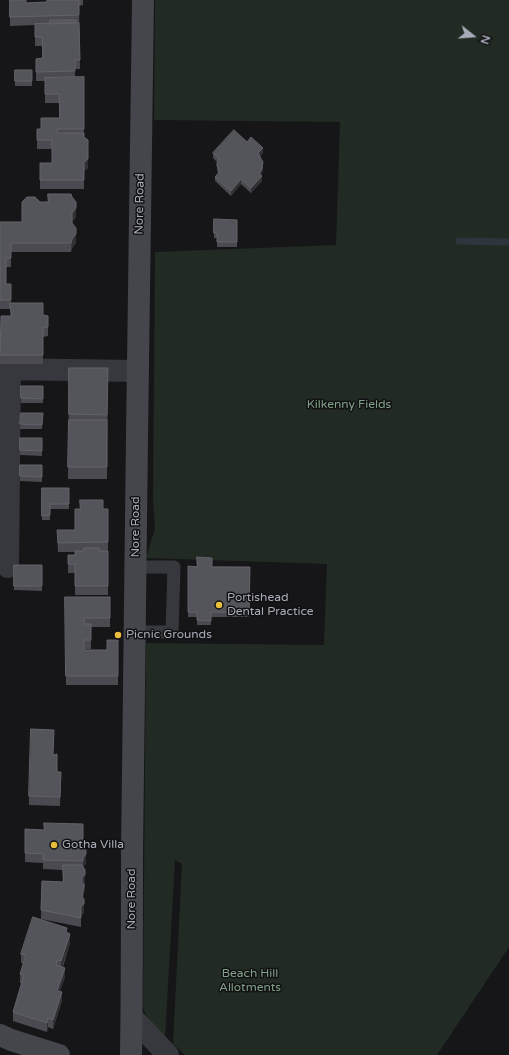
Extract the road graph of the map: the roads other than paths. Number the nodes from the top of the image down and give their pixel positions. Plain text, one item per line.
1 (143, 0) edge
2 (5, 369) edge
3 (137, 371) junction
4 (8, 567) dead end
5 (136, 567) junction
6 (135, 632) junction
7 (132, 1017) junction
8 (4, 1038) edge
9 (60, 1055) edge
10 (131, 1055) edge
11 (168, 1055) edge

1 - 3 street, Nore Road
2 - 3 street
2 - 4 street
3 - 5 street, Nore Road
5 - 6 street, Nore Road
5 - 6 lane
6 - 7 street, Nore Road
7 - 10 street, Nore Road
7 - 11 street
8 - 9 street

